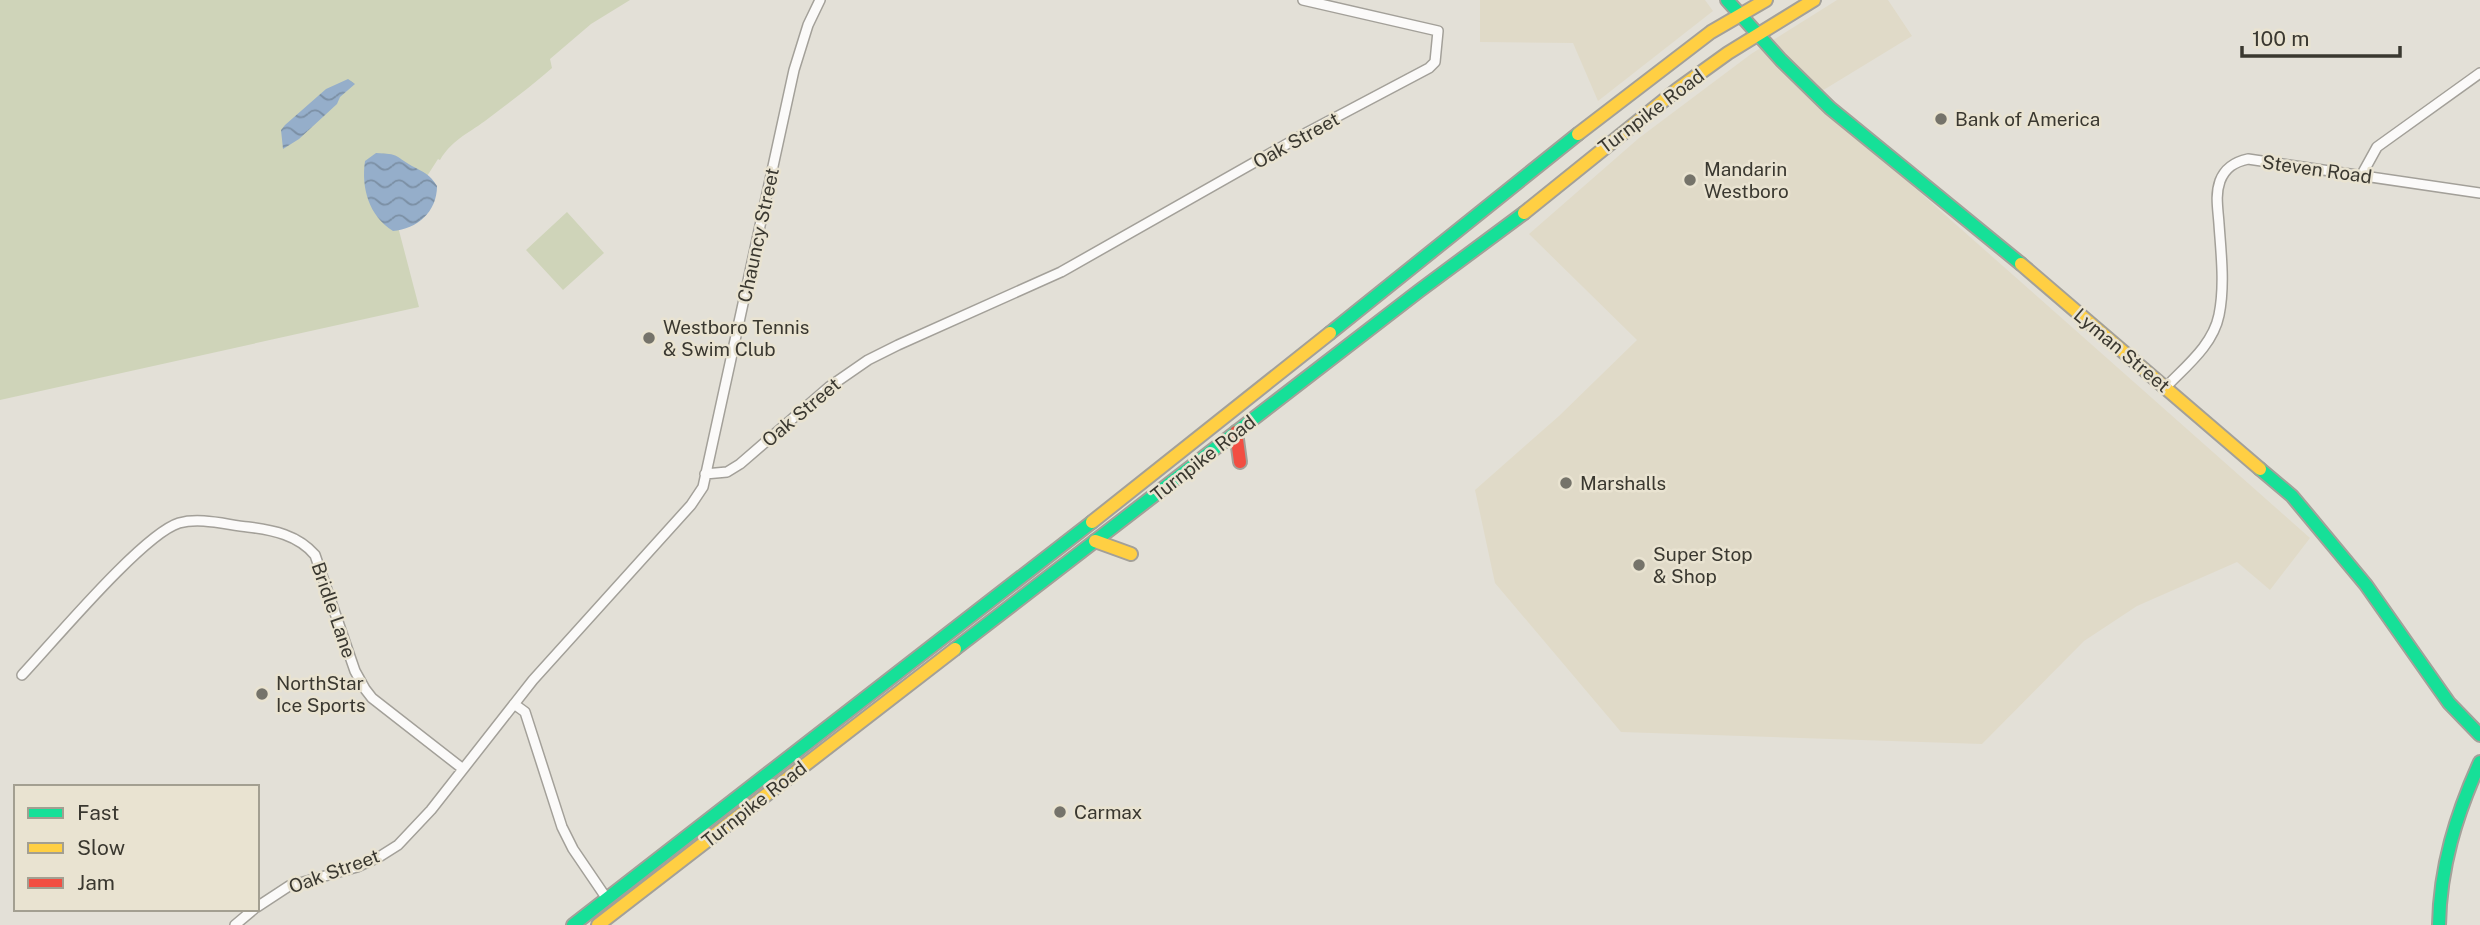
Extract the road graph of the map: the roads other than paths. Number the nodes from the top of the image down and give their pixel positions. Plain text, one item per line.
1 (820, 0) edge
2 (1303, 0) edge
3 (1727, 0) edge
4 (1766, 0) edge
5 (1814, 0) edge
6 (1740, 15) junction
7 (1758, 35) junction
8 (2480, 73) edge
9 (2361, 176) junction
10 (2480, 193) edge
11 (2166, 387) junction
12 (1236, 432) junction
13 (1240, 462) dead end
14 (705, 474) junction
15 (1095, 541) junction
16 (1131, 554) dead end
17 (22, 675) dead end
18 (514, 704) junction
19 (2480, 735) edge
20 (2480, 762) edge
21 (463, 769) junction
22 (607, 899) junction
23 (259, 906) edge
24 (252, 911) edge
25 (235, 925) edge
26 (573, 925) edge
27 (598, 925) edge
28 (2439, 925) edge

1 - 14 street, Chauncy Street
2 - 14 street, Oak Street
3 - 6 main road, Lyman Street
4 - 6 main road, Turnpike Road
5 - 7 main road, Turnpike Road
6 - 7 main road, Lyman Street
6 - 22 main road, Turnpike Road
7 - 11 main road, Lyman Street
7 - 12 main road, Turnpike Road
8 - 9 street
9 - 10 street, Steven Road
9 - 11 street, Steven Road
11 - 19 main road, Lyman Street
12 - 13 main road
12 - 15 main road, Turnpike Road
14 - 18 street, Oak Street
15 - 16 main road
15 - 27 main road, Turnpike Road
17 - 21 street, Bridle Lane
18 - 21 street, Oak Street
18 - 22 street
20 - 28 main road
21 - 23 street, Oak Street
22 - 26 main road, Turnpike Road
24 - 25 street, Oak Street

